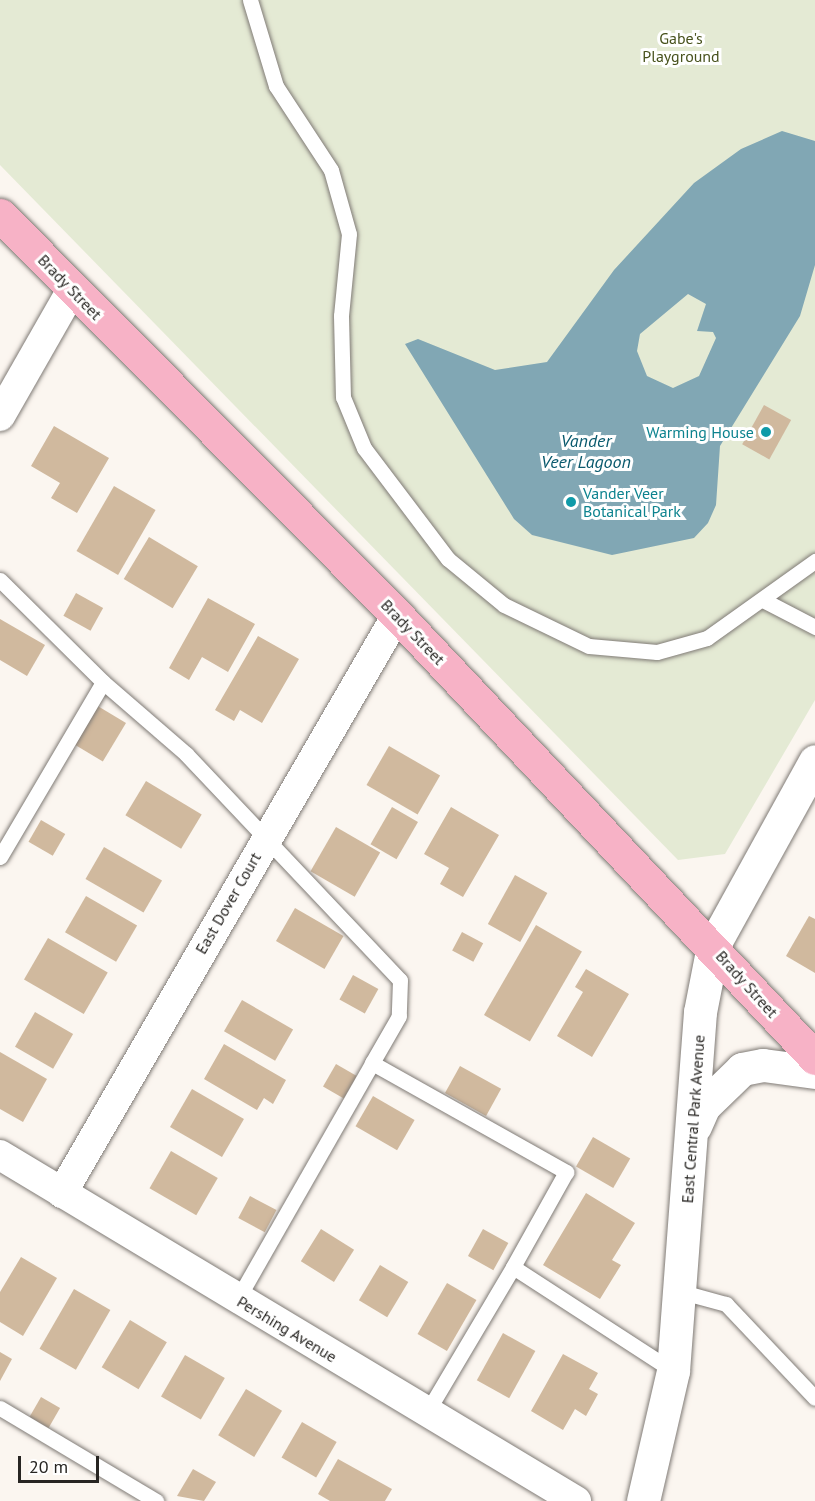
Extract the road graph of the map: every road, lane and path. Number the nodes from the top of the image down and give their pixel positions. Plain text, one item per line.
1 (250, 0) edge
2 (0, 215) edge
3 (72, 290) junction
4 (0, 416) edge
5 (815, 561) edge
6 (0, 580) edge
7 (762, 600) junction
8 (397, 615) junction
9 (815, 627) edge
10 (103, 682) junction
11 (815, 761) edge
12 (267, 836) junction
13 (0, 857) edge
14 (713, 946) junction
15 (815, 1058) edge
16 (372, 1064) junction
17 (815, 1072) edge
18 (692, 1134) junction
19 (0, 1155) edge
20 (62, 1193) junction
21 (513, 1267) junction
22 (682, 1292) junction
23 (237, 1300) junction
24 (673, 1371) junction
25 (815, 1398) edge
26 (0, 1408) edge
27 (427, 1412) junction
28 (156, 1501) edge
29 (576, 1501) edge
30 (643, 1501) edge

1 - 7 lane
2 - 3 highway, Brady Street
3 - 4 street
3 - 8 highway, Brady Street
5 - 7 lane
6 - 10 lane
7 - 9 lane
8 - 12 street, East Dover Court
8 - 14 highway, Brady Street
10 - 12 lane
10 - 13 lane
11 - 14 street, East Central Park Avenue
12 - 16 lane
12 - 20 street, East Dover Court
14 - 15 highway, Brady Street
14 - 18 street, East Central Park Avenue
16 - 21 lane
16 - 23 lane
17 - 18 street
18 - 22 street, East Central Park Avenue
19 - 20 street, Pershing Avenue
20 - 23 street, Pershing Avenue
21 - 24 lane
21 - 27 lane
22 - 24 street, East Central Park Avenue
22 - 25 lane
23 - 27 street, Pershing Avenue
24 - 30 street, East Central Park Avenue
26 - 28 lane
27 - 29 street, Pershing Avenue

